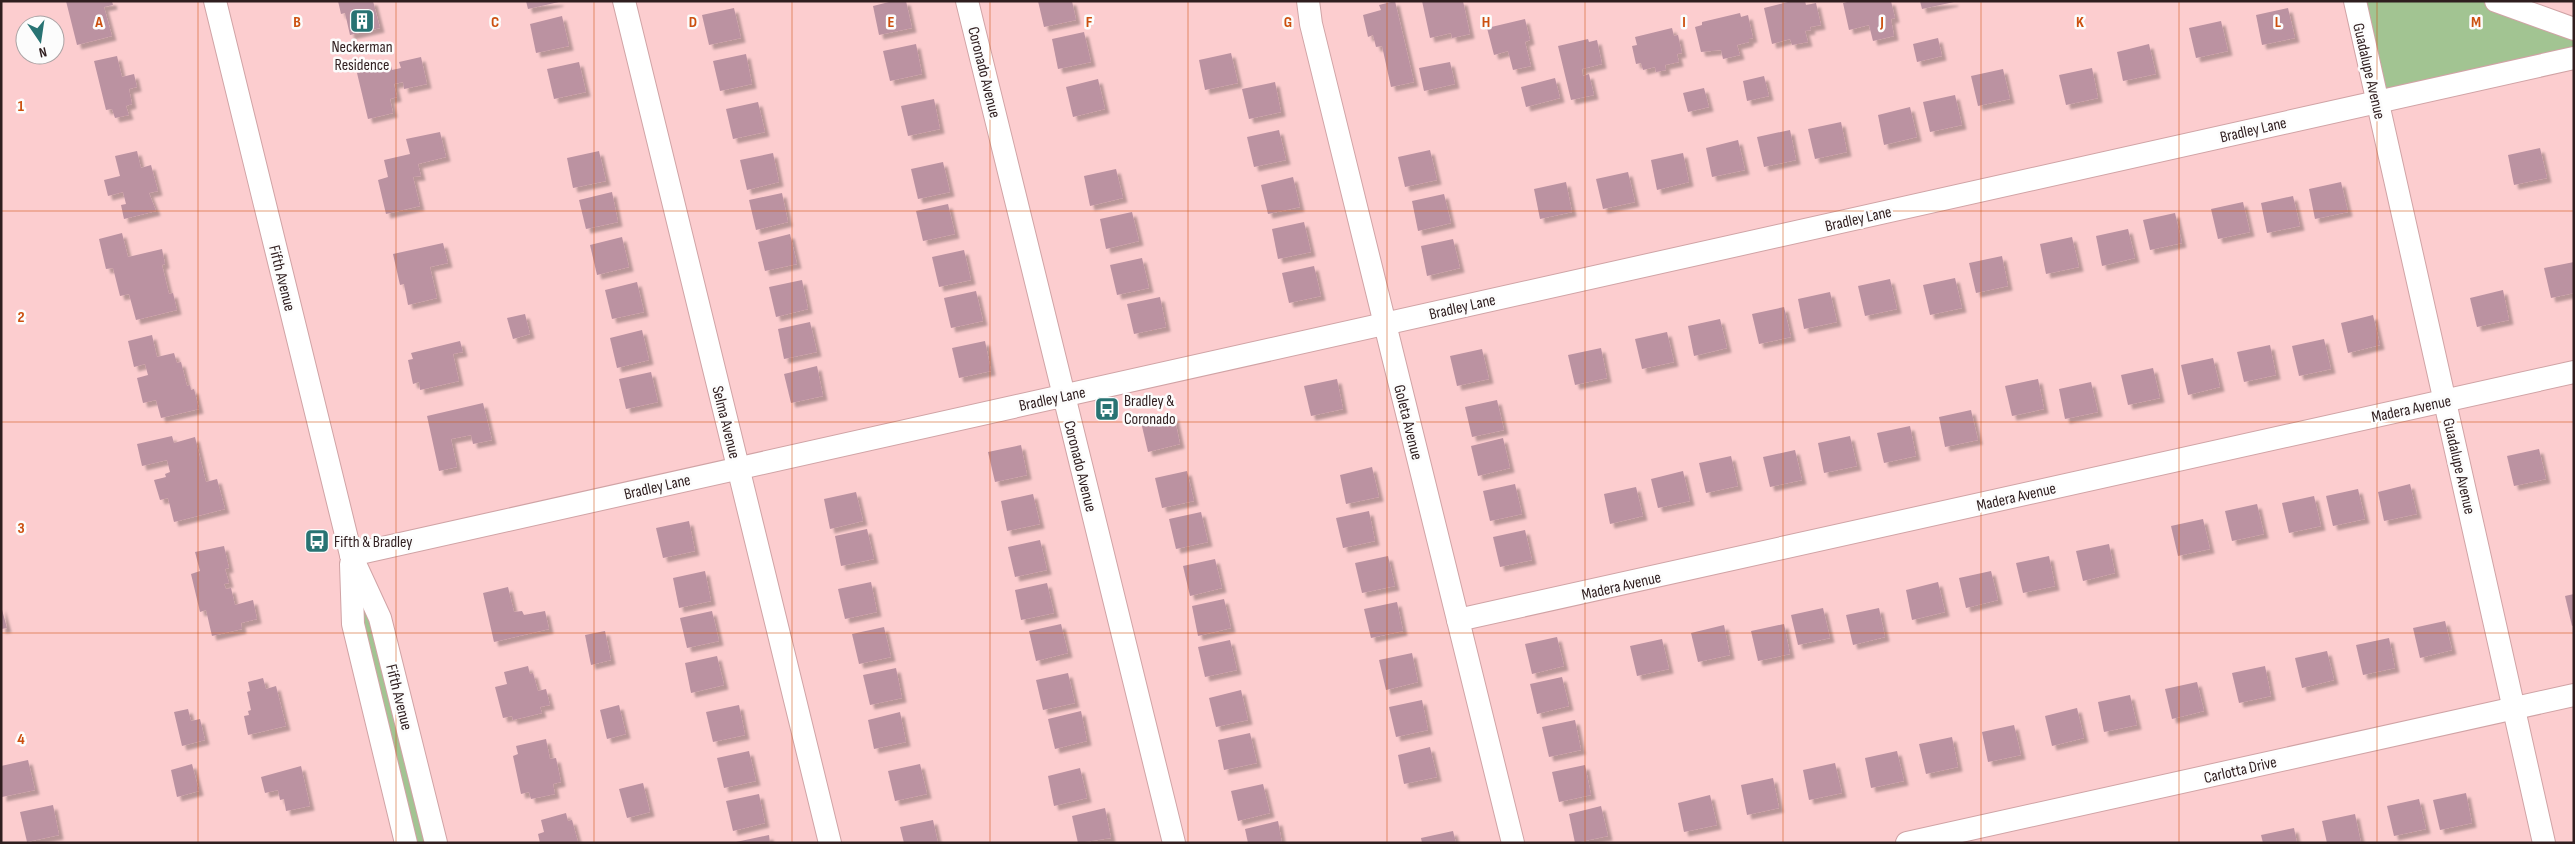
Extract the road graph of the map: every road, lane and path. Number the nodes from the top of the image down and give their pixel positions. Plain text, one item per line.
1 (214, 1) edge
2 (624, 1) edge
3 (967, 1) edge
4 (1308, 1) edge
5 (2354, 1) edge
6 (2496, 1) edge
7 (2574, 29) edge
8 (2574, 58) edge
9 (2377, 102) junction
10 (1385, 324) junction
11 (2574, 372) edge
12 (1064, 395) junction
13 (2446, 400) junction
14 (738, 468) junction
15 (351, 555) junction
16 (1458, 620) junction
17 (2574, 695) edge
18 (2514, 708) junction
19 (406, 843) edge
20 (436, 843) edge
21 (830, 843) edge
22 (1174, 843) edge
23 (1513, 843) edge
24 (1907, 843) edge
25 (2544, 843) edge

1 - 15 street, Fifth Avenue
2 - 14 street, Selma Avenue
3 - 12 street, Coronado Avenue
4 - 10 street, Goleta Avenue
5 - 9 street, Guadalupe Avenue
6 - 7 street
8 - 9 street, Bradley Lane
9 - 10 street, Bradley Lane
9 - 13 street, Guadalupe Avenue
10 - 12 street, Bradley Lane
10 - 16 street, Goleta Avenue
11 - 13 street, Madera Avenue
12 - 14 street, Bradley Lane
12 - 22 street, Coronado Avenue
13 - 16 street, Madera Avenue
13 - 18 street, Guadalupe Avenue
14 - 15 street, Bradley Lane
14 - 21 street, Selma Avenue
15 - 19 street, Fifth Avenue
15 - 20 street, Fifth Avenue
16 - 23 street, Goleta Avenue
17 - 18 street, Carlotta Drive
18 - 24 street, Carlotta Drive
18 - 25 street, Guadalupe Avenue

